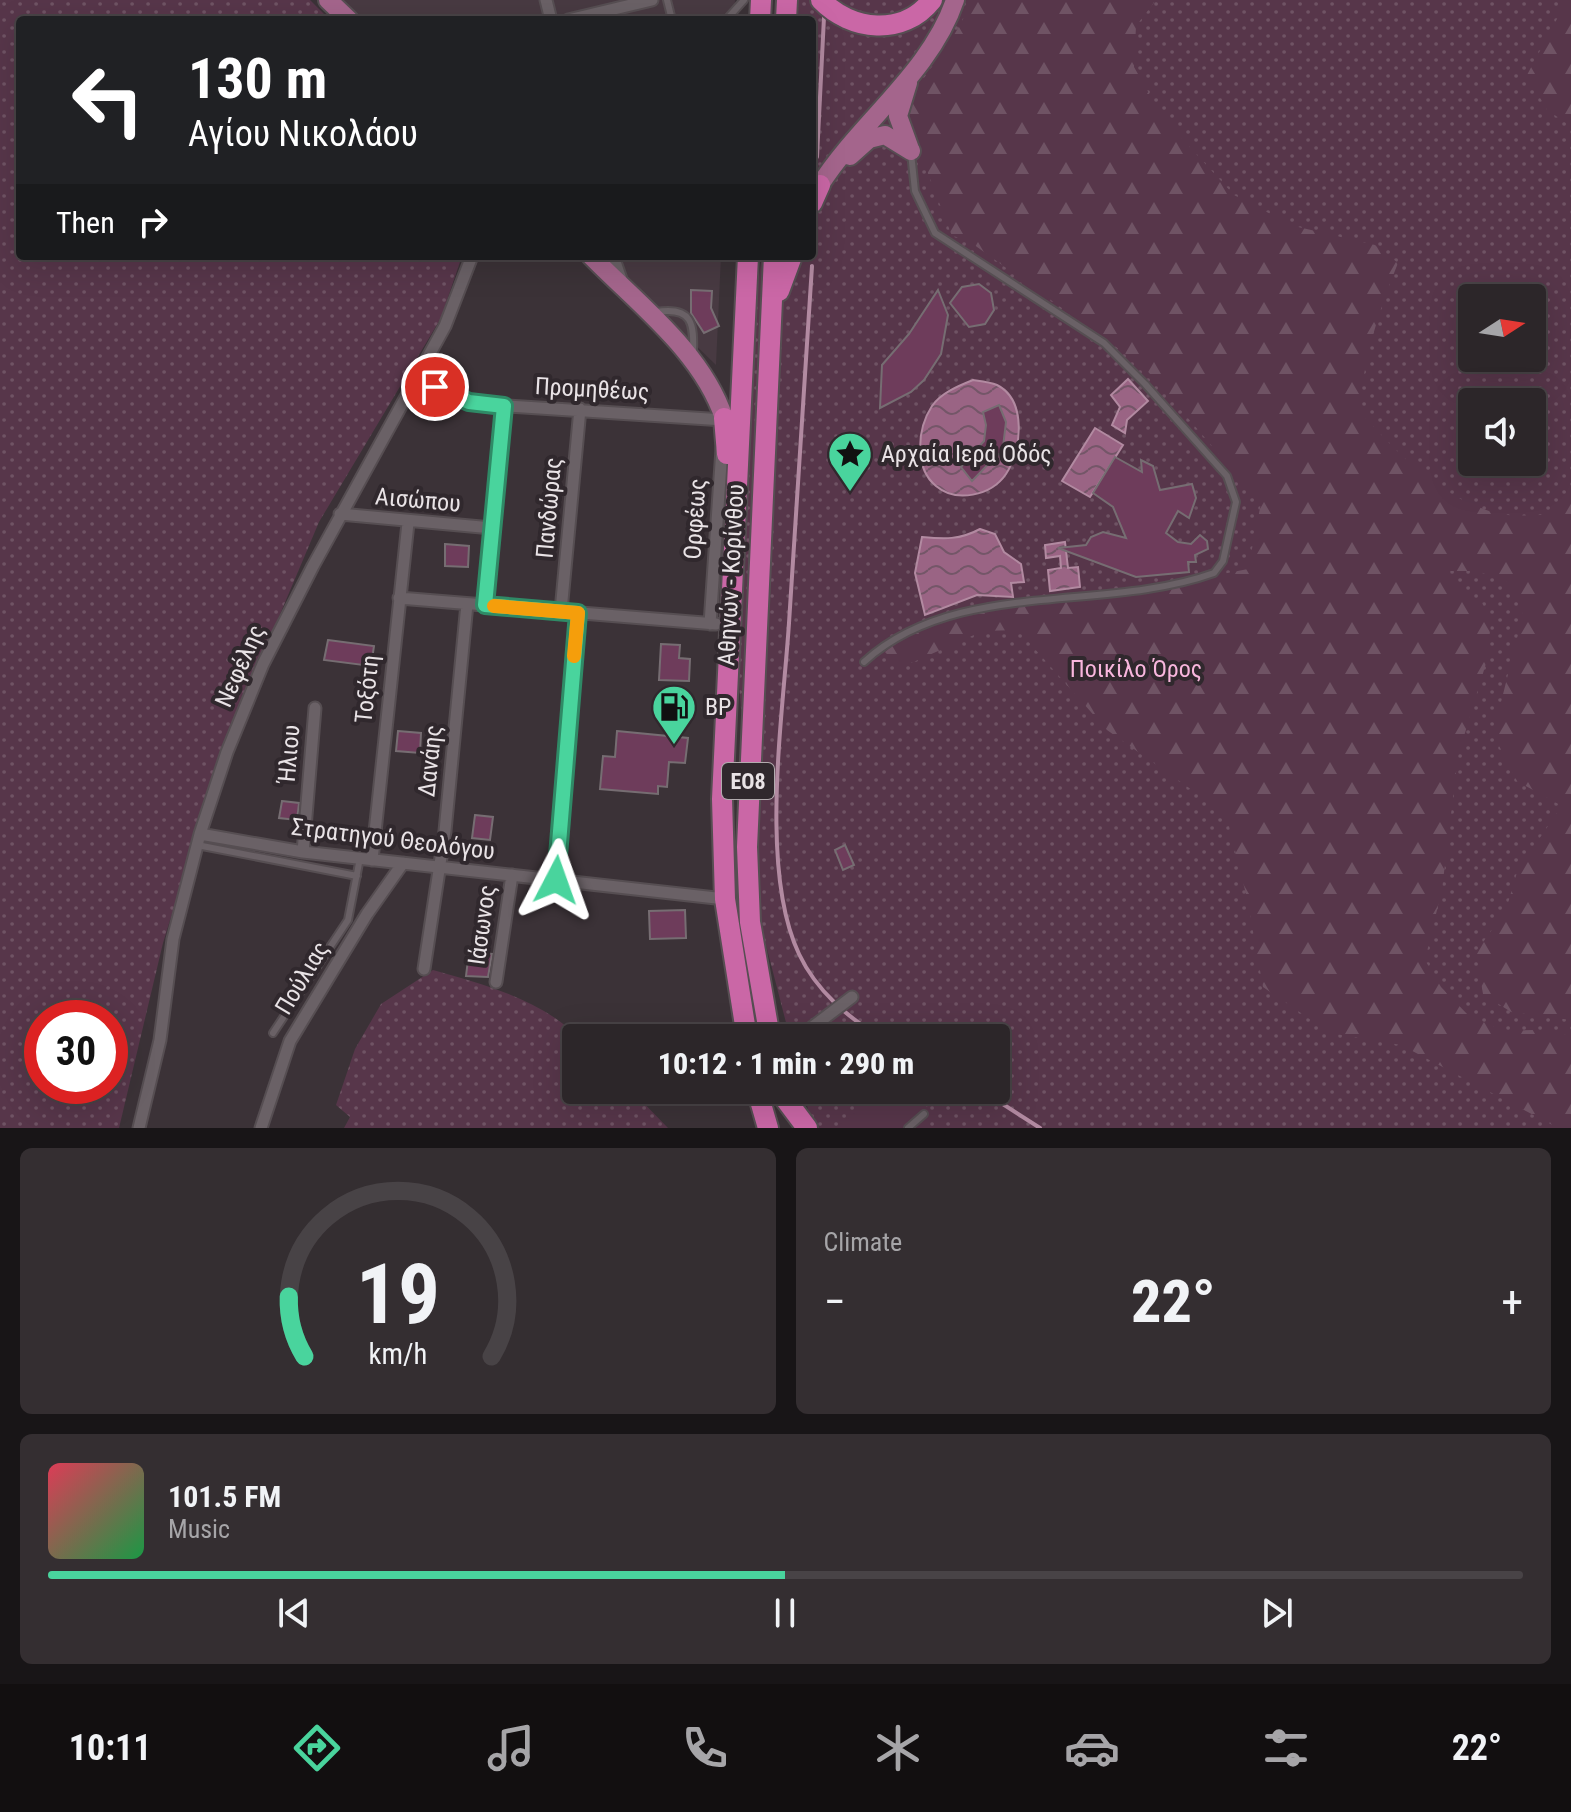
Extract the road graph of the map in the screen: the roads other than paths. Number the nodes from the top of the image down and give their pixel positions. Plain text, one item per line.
1 (328, 0) edge
2 (652, 0) edge
3 (744, 0) edge
4 (821, 0) edge
5 (932, 0) edge
6 (955, 0) edge
7 (345, 16) edge
8 (585, 16) edge
9 (730, 16) edge
10 (910, 74) junction
11 (911, 151) junction
12 (816, 194) edge
13 (470, 260) edge
14 (595, 260) edge
15 (614, 260) edge
16 (748, 260) edge
17 (774, 260) edge
18 (791, 260) edge
19 (626, 291) junction
20 (772, 310) junction
21 (415, 377) junction
22 (504, 406) junction
23 (580, 409) junction
24 (724, 418) junction
25 (340, 514) junction
26 (408, 523) junction
27 (492, 528) junction
28 (733, 540) junction
29 (399, 598) junction
30 (467, 604) junction
31 (485, 605) junction
32 (561, 611) junction
33 (578, 613) junction
34 (719, 624) junction
35 (864, 662) dead end
36 (315, 708) dead end
37 (198, 840) junction
38 (303, 852) junction
39 (366, 859) junction
40 (403, 863) junction
41 (438, 867) junction
42 (512, 875) junction
43 (357, 876) junction
44 (556, 880) junction
45 (725, 899) junction
46 (424, 969) dead end
47 (496, 982) dead end
48 (852, 997) dead end
49 (745, 1024) edge
50 (768, 1024) edge
51 (816, 1024) edge
52 (273, 1033) dead end
53 (761, 1104) edge
54 (785, 1104) edge
55 (790, 1104) edge
56 (924, 1114) dead end
57 (139, 1128) edge
58 (261, 1128) edge
59 (768, 1128) edge
60 (792, 1128) edge
61 (807, 1128) edge
62 (908, 1128) edge

1 - 7 main road
2 - 8 street
3 - 9 lane
4 - 5 highway
6 - 10 main road
10 - 11 main road
10 - 12 main road
11 - 12 main road
11 - 35 lane
13 - 21 street, Νεφέλης
14 - 19 main road
15 - 19 street
16 - 28 highway, Αθηνών - Κορίνθου / ΕΟ8
17 - 20 highway, Αθηνών - Κορίνθου / ΕΟ8
18 - 20 highway
19 - 24 main road
20 - 50 highway, Αθηνών - Κορίνθου / ΕΟ8
21 - 22 street, Προμηθέως
21 - 25 street, Νεφέλης
22 - 23 street, Προμηθέως
22 - 27 street
23 - 24 street, Προμηθέως
23 - 32 street, Πανδώρας
24 - 28 highway
24 - 34 street, Ορφέως
25 - 26 street, Αισώπου
25 - 37 street, Νεφέλης
26 - 27 street, Αισώπου
26 - 29 street, Τοξότη
27 - 31 street
28 - 34 highway, Αθηνών - Κορίνθου / ΕΟ8
29 - 30 street
29 - 39 street, Τοξότη
30 - 31 street
30 - 41 street, Δανάης
31 - 32 street
32 - 33 street
33 - 34 street
33 - 44 street
34 - 45 highway, Αθηνών - Κορίνθου / ΕΟ8
36 - 38 street, Ήλιου
37 - 38 street, Στρατηγού Θεολόγου
37 - 43 lane
37 - 57 street, Νεφέλης
38 - 39 street, Στρατηγού Θεολόγου
39 - 40 street, Στρατηγού Θεολόγου
39 - 43 lane
40 - 41 street, Στρατηγού Θεολόγου
40 - 58 street, Πούλιας
41 - 42 street, Στρατηγού Θεολόγου
41 - 46 street, Δανάης
42 - 44 street, Στρατηγού Θεολόγου
42 - 47 street, Ιάσωνος
43 - 52 lane
44 - 45 street, Στρατηγού Θεολόγου
45 - 49 highway, Αθηνών - Κορίνθου / ΕΟ8
48 - 51 street
53 - 59 highway
54 - 60 highway
55 - 61 highway
56 - 62 lane

